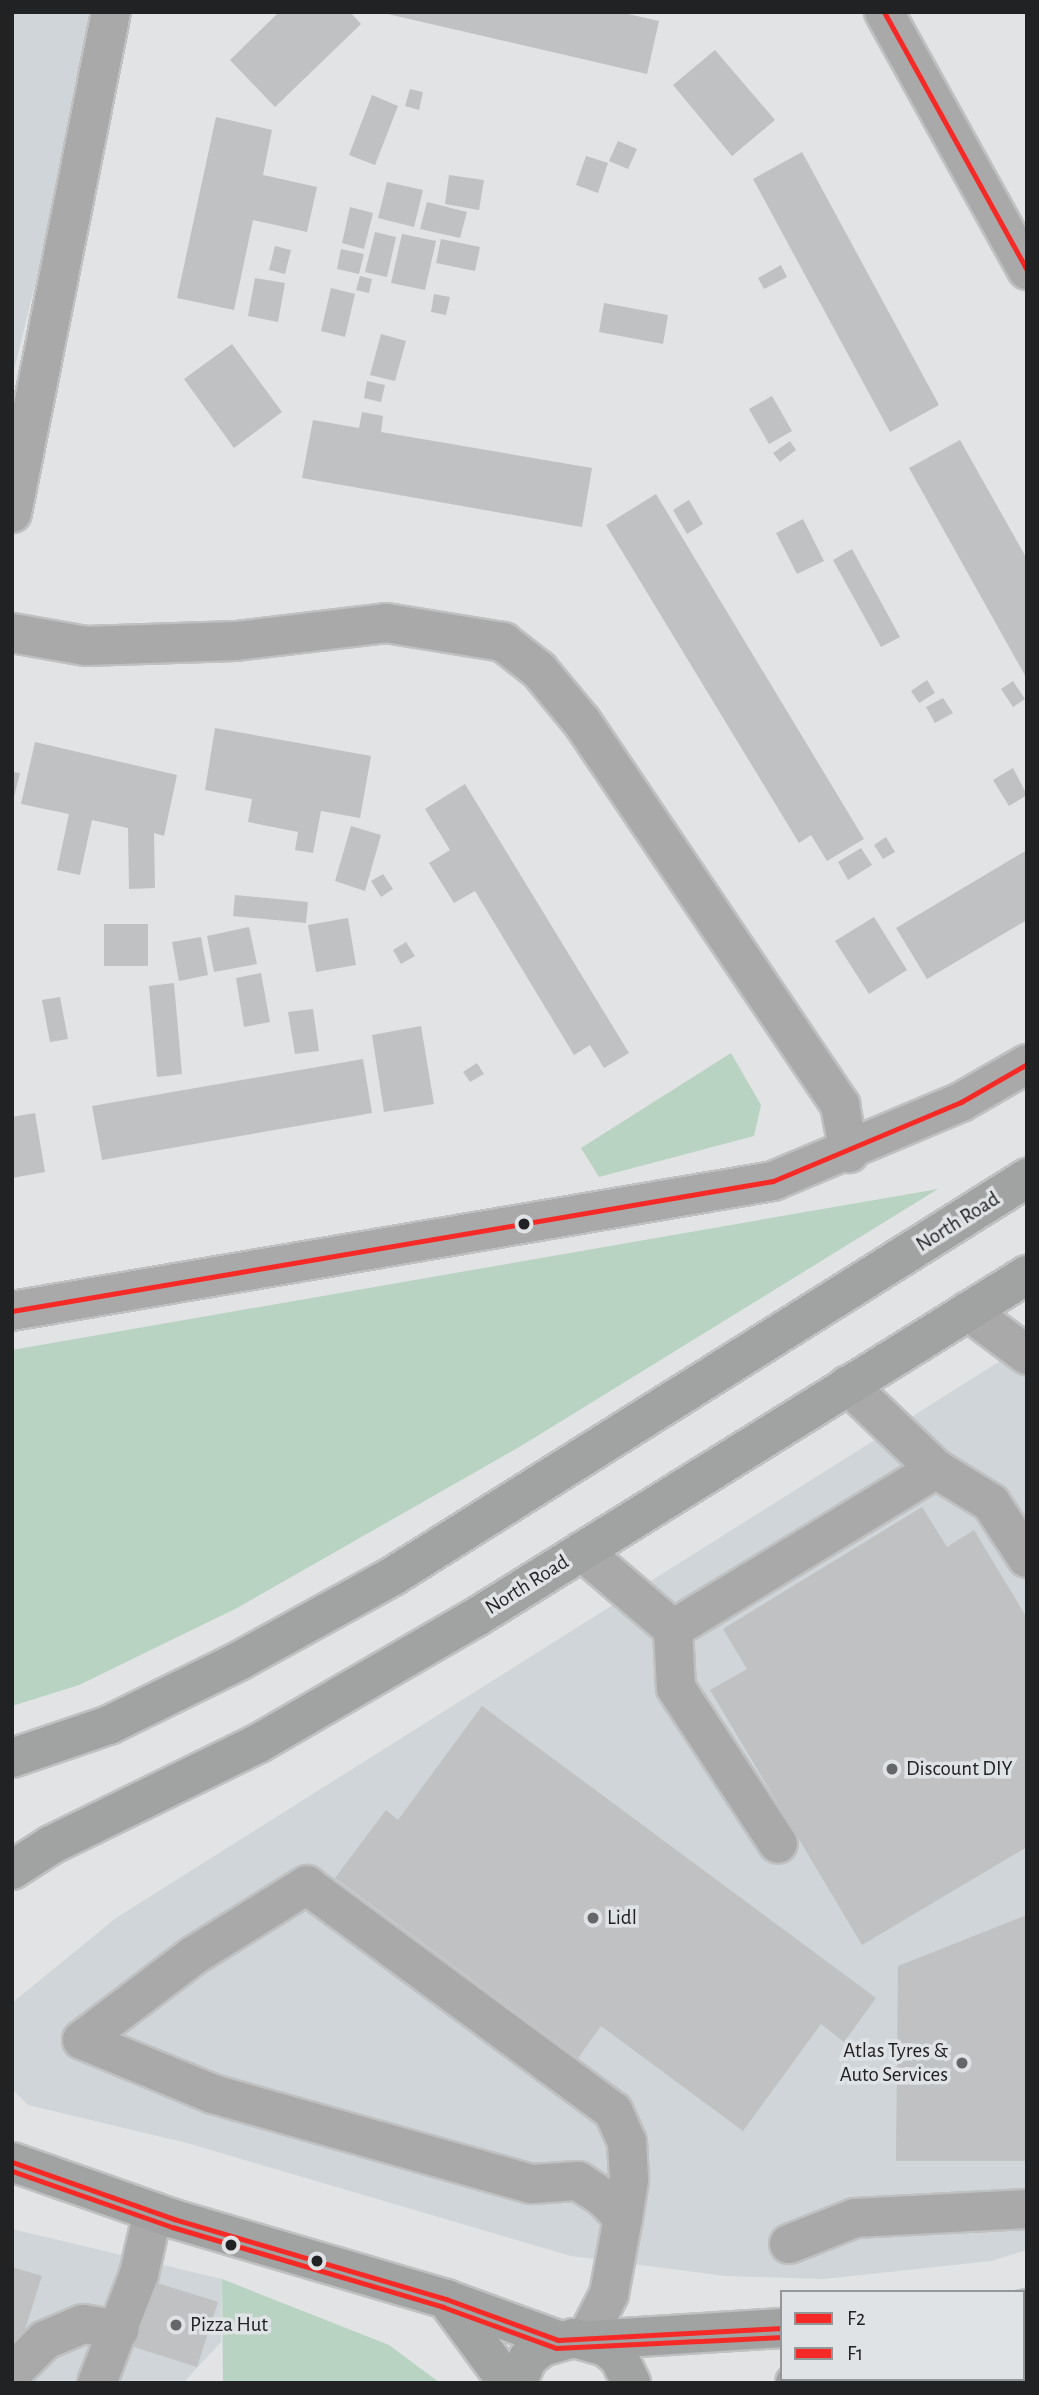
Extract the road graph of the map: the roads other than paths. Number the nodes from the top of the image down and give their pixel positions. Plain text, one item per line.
1 (111, 12) edge
2 (884, 12) edge
3 (1027, 270) edge
4 (12, 513) edge
5 (12, 633) edge
6 (1027, 1064) edge
7 (849, 1153) junction
8 (1027, 1178) edge
9 (1027, 1275) edge
10 (12, 1311) edge
11 (968, 1311) junction
12 (1027, 1355) edge
13 (848, 1385) junction
14 (936, 1469) junction
15 (582, 1551) junction
16 (1027, 1558) edge
17 (673, 1629) junction
18 (12, 1758) edge
19 (778, 1844) dead end
20 (12, 1870) edge
21 (12, 2162) edge
22 (1027, 2208) edge
23 (153, 2213) junction
24 (623, 2218) junction
25 (789, 2244) dead end
26 (446, 2299) junction
27 (780, 2328) edge
28 (120, 2330) junction
29 (579, 2340) junction
30 (12, 2374) edge
31 (97, 2383) edge
32 (508, 2383) edge
33 (517, 2383) edge
34 (631, 2383) edge

1 - 4 street
2 - 3 street
5 - 7 street
6 - 7 street
7 - 10 street
8 - 18 main road, North Road
9 - 11 main road, North Road
11 - 12 street
11 - 13 main road, North Road
13 - 14 street
13 - 15 main road, North Road
14 - 16 street
14 - 17 street
15 - 17 street
15 - 20 main road, North Road
17 - 19 street
21 - 23 main road
22 - 25 street
23 - 26 main road
23 - 28 street
24 - 24 street
24 - 29 street
26 - 29 main road
26 - 32 main road
27 - 29 main road
28 - 30 street
28 - 31 street
29 - 33 main road
29 - 34 main road

